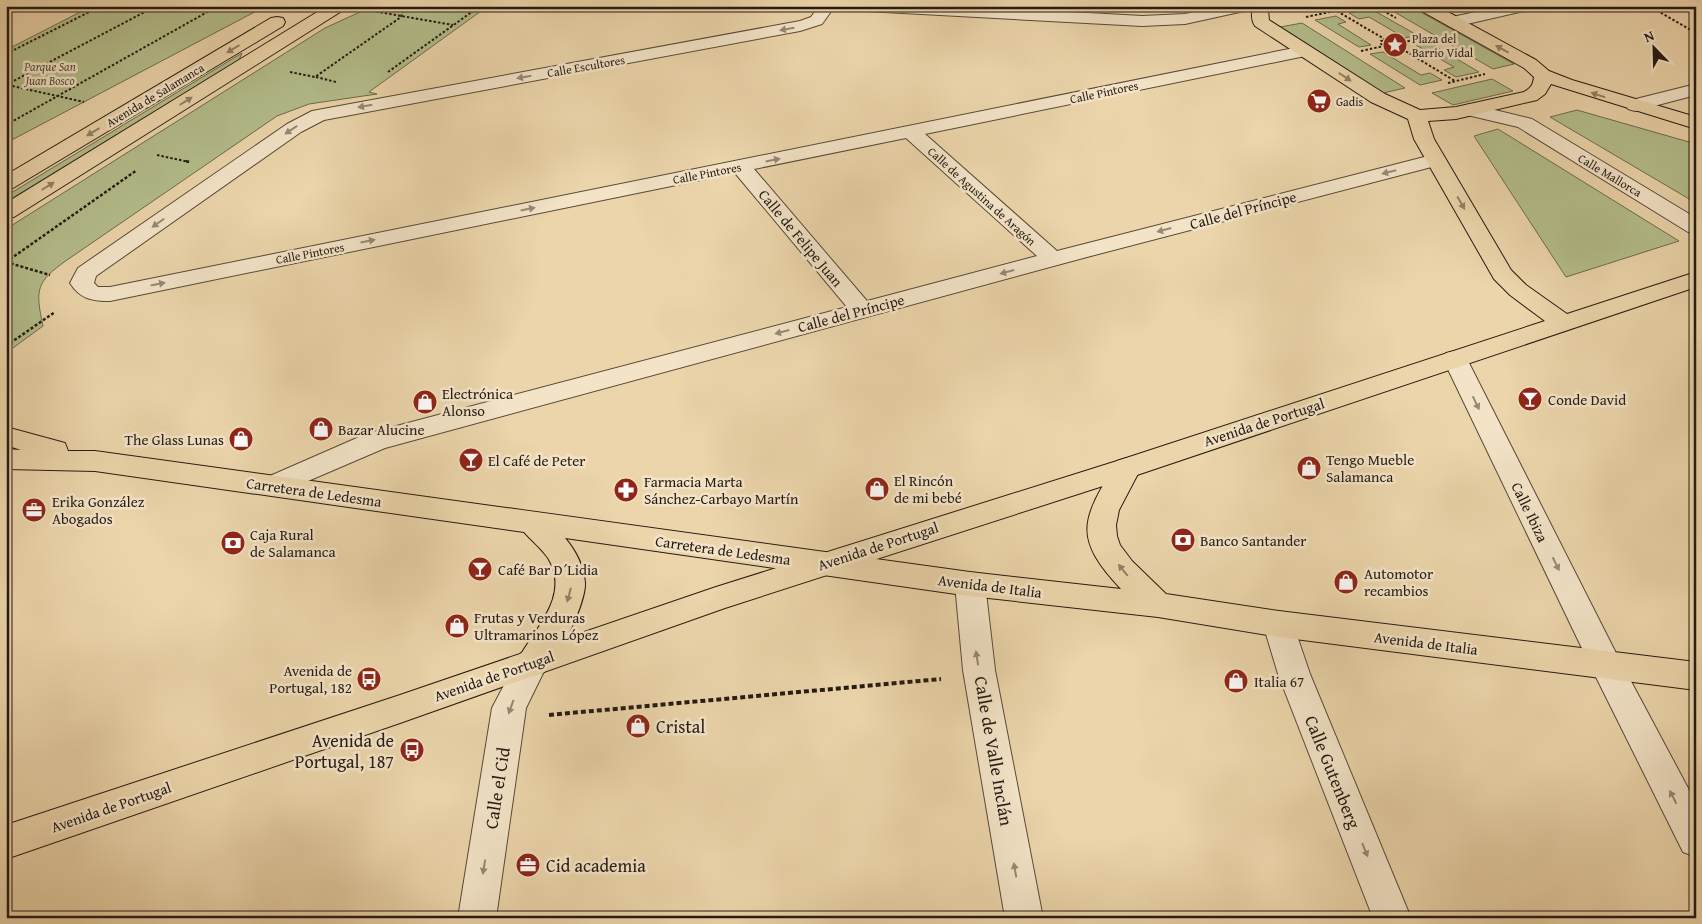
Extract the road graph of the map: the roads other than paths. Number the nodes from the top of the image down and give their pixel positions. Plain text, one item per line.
1 (322, 6) edge
2 (339, 6) edge
3 (827, 6) edge
4 (866, 6) edge
5 (1147, 6) edge
6 (1247, 6) edge
7 (1424, 6) edge
8 (1526, 6) edge
9 (946, 9) edge
10 (295, 12) dead end
11 (1208, 14) junction
12 (1262, 14) edge
13 (1168, 21) junction
14 (1454, 22) junction
15 (1304, 50) junction
16 (252, 60) junction
17 (1542, 75) junction
18 (1696, 89) edge
19 (1516, 99) junction
20 (1635, 105) junction
21 (1470, 110) junction
22 (1417, 116) junction
23 (1525, 123) junction
24 (1696, 123) edge
25 (911, 132) junction
26 (1436, 160) junction
27 (740, 166) junction
28 (6, 184) edge
29 (6, 212) edge
30 (1696, 227) edge
31 (1053, 259) junction
32 (1696, 279) edge
33 (110, 294) joint
34 (862, 310) junction
35 (1562, 322) junction
36 (1455, 359) junction
37 (6, 436) edge
38 (6, 459) edge
39 (95, 461) junction
40 (1127, 468) junction
41 (273, 486) junction
42 (534, 524) junction
43 (823, 564) junction
44 (970, 584) junction
45 (1158, 605) junction
46 (1279, 624) junction
47 (532, 664) junction
48 (1606, 665) junction
49 (1696, 676) edge
50 (1696, 840) edge
51 (6, 842) edge
52 (477, 918) edge
53 (1024, 918) edge
54 (1392, 918) edge

1 - 16 main road, Avenida de Salamanca
2 - 16 main road, Avenida de Salamanca
3 -> 33 street, Calle Escultores
4 - 9 street
5 - 13 street
6 - 11 street
7 - 14 main road
8 - 14 street
9 - 13 street
10 -> 28 main road, Avenida de Salamanca
11 - 12 street
11 - 13 street
12 - 15 main road
17 -> 14 main road
15 -> 22 main road
15 - 25 street, Calle Pintores
29 -> 16 main road, Avenida de Salamanca
17 - 19 main road
20 -> 17 main road
18 - 20 street
19 - 21 main road
19 - 23 street
20 - 24 main road
21 - 22 main road
21 - 23 street, Calle Mallorca
22 - 26 main road
23 - 30 street, Calle Mallorca
27 -> 25 street, Calle Pintores
25 - 31 street, Calle de Agustina de Aragón
26 -> 31 street, Calle del Príncipe
26 -> 35 main road
33 -> 27 street, Calle Pintores
27 - 34 street, Calle de Felipe Juan
31 -> 34 street, Calle del Príncipe
32 - 35 main road, Avenida de Portugal
34 -> 41 street, Calle del Príncipe
35 - 36 main road, Avenida de Portugal
36 - 40 main road, Avenida de Portugal
36 -> 48 street, Calle Ibiza
37 - 39 main road, Carretera de Ledesma
38 - 39 main road, Carretera de Ledesma
39 - 41 main road, Carretera de Ledesma
40 - 43 main road, Avenida de Portugal
45 -> 40 main road
41 - 42 main road, Carretera de Ledesma
42 - 43 main road, Carretera de Ledesma
42 -> 47 main road
43 - 44 main road, Avenida de Italia
43 - 47 main road, Avenida de Portugal
44 - 45 main road, Avenida de Italia
53 -> 44 street, Calle de Valle Inclán
45 - 46 main road, Avenida de Italia
46 - 48 main road, Avenida de Italia
46 -> 54 street, Calle Gutenberg
47 - 51 main road, Avenida de Portugal
47 -> 52 street, Calle el Cid
48 - 49 main road, Avenida de Italia
50 -> 48 street, Calle Ibiza

